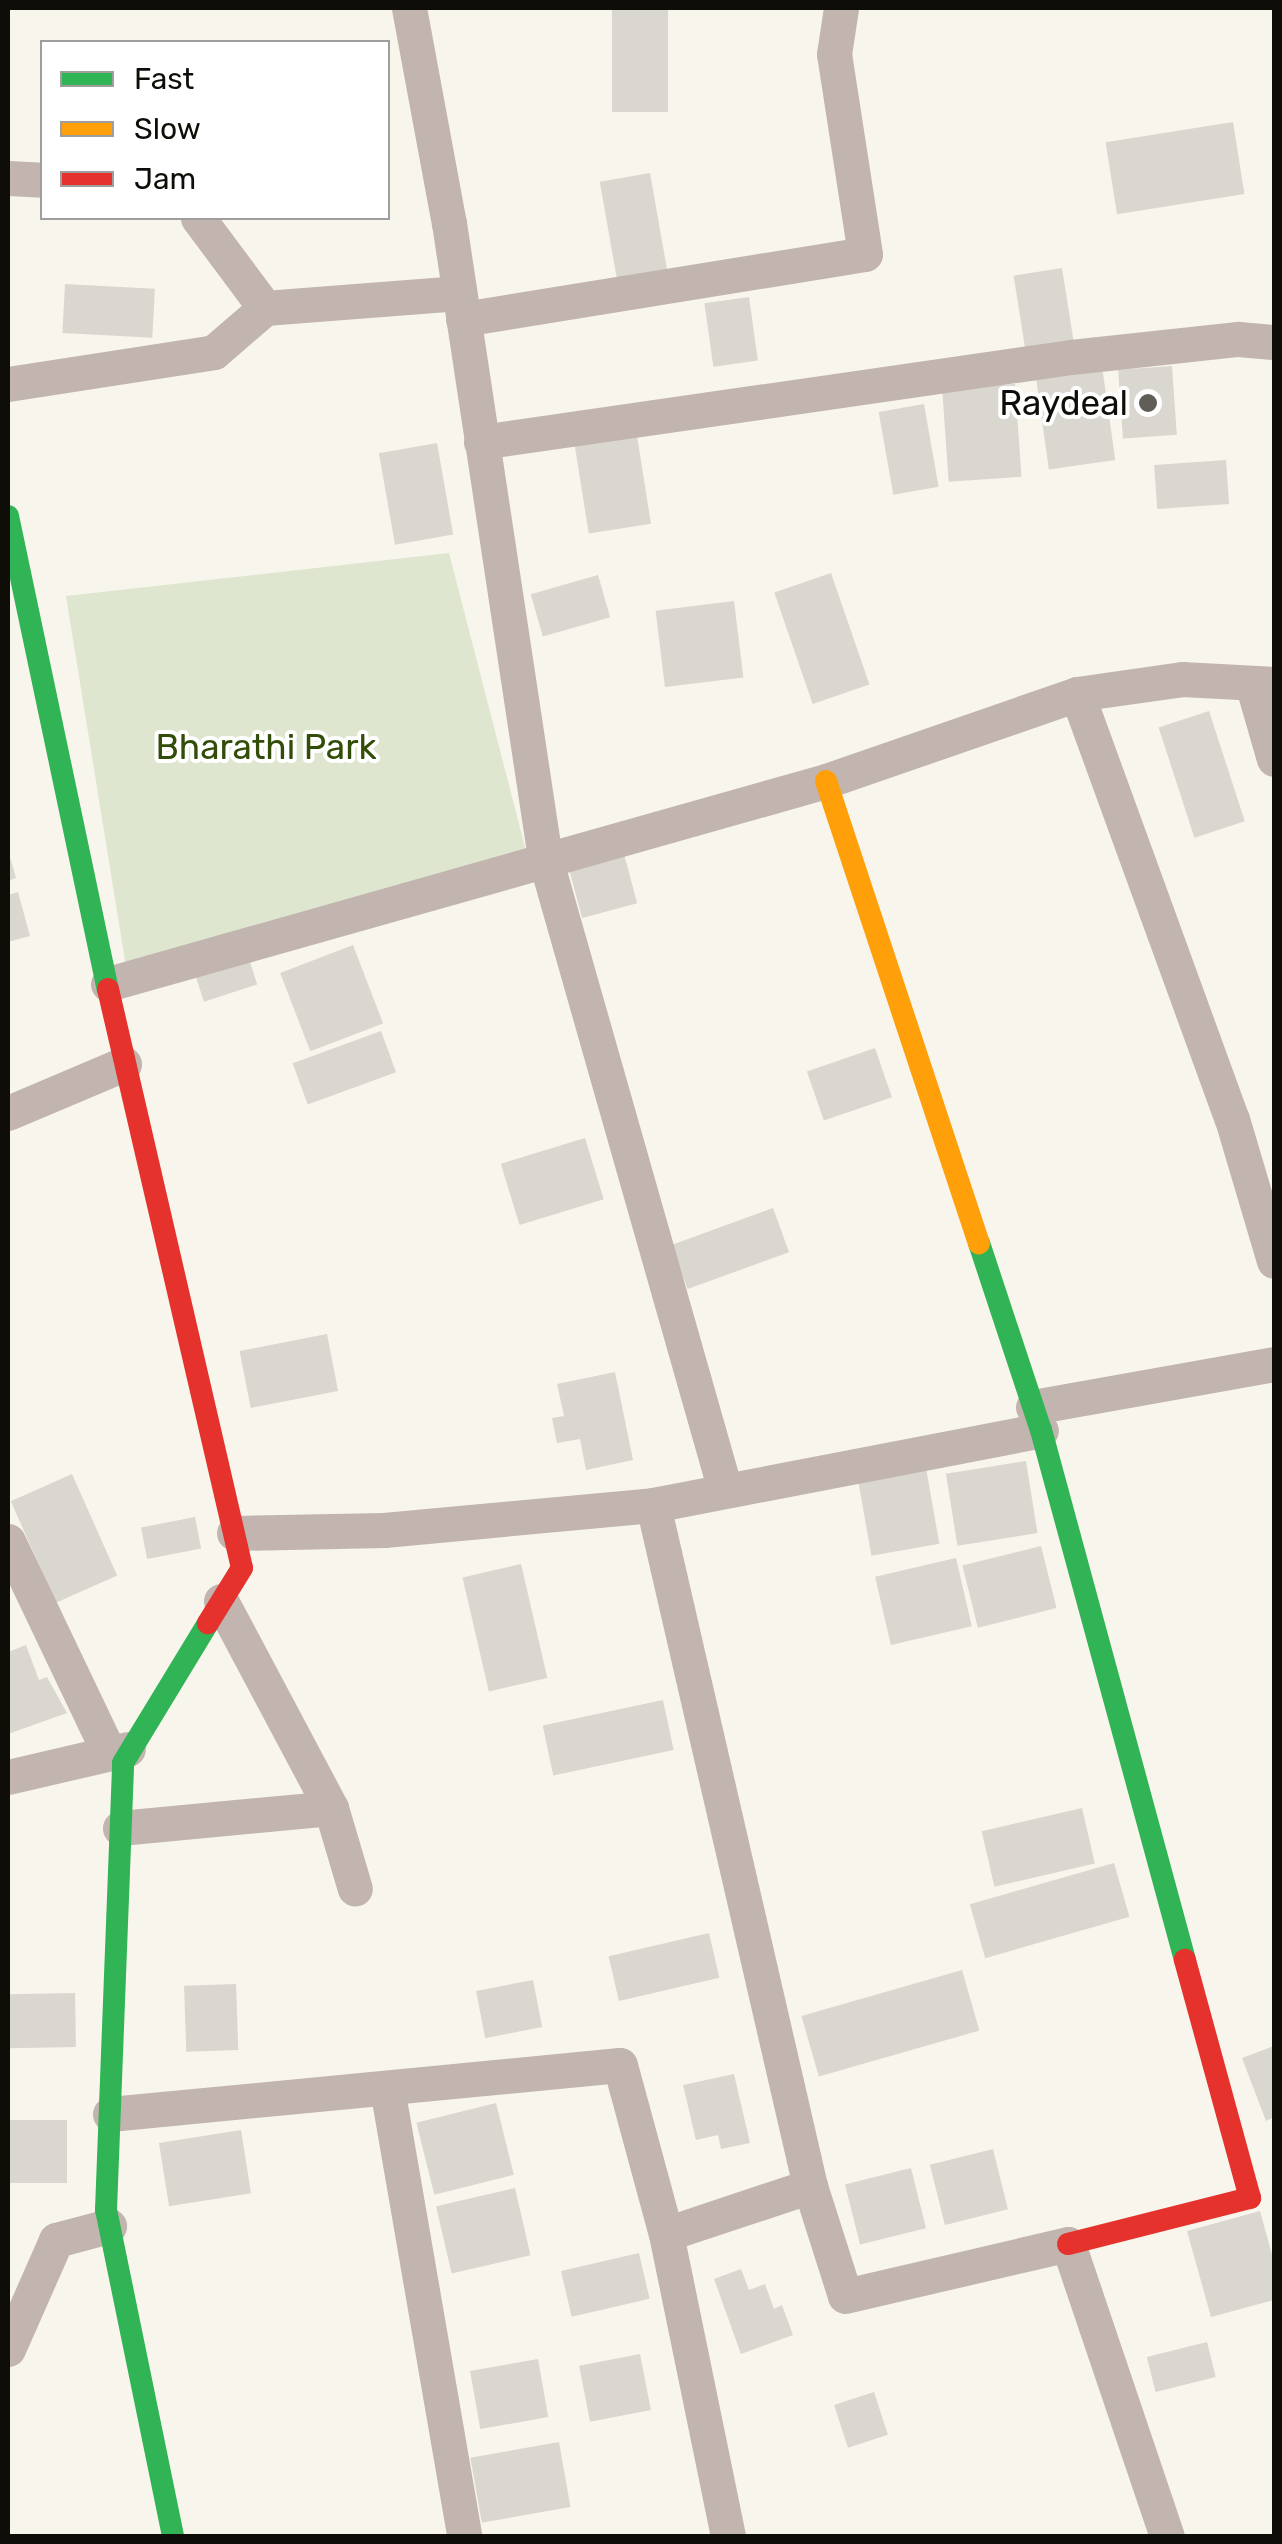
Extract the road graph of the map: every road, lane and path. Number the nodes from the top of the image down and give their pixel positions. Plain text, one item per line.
1 (409, 8) edge
2 (842, 8) edge
3 (8, 178) edge
4 (40, 180) edge
5 (199, 220) edge
6 (461, 306) junction
7 (264, 308) junction
8 (1274, 342) edge
9 (8, 384) edge
10 (482, 442) junction
11 (8, 516) edge
12 (1263, 684) edge
13 (1077, 694) junction
14 (1274, 759) edge
15 (826, 781) junction
16 (545, 858) junction
17 (108, 984) junction
18 (124, 1064) junction
19 (8, 1112) edge
20 (1274, 1261) edge
21 (1274, 1364) edge
22 (1037, 1418) junction
23 (725, 1490) junction
24 (653, 1504) junction
25 (234, 1534) junction
26 (8, 1541) edge
27 (221, 1601) junction
28 (120, 1750) junction
29 (8, 1777) edge
30 (330, 1808) junction
31 (120, 1828) junction
32 (356, 1889) dead end
33 (386, 2088) junction
34 (110, 2114) junction
35 (810, 2186) junction
36 (109, 2226) junction
37 (666, 2234) junction
38 (1068, 2244) junction
39 (8, 2349) edge
40 (173, 2536) edge
41 (464, 2536) edge
42 (728, 2536) edge
43 (1167, 2536) edge

1 - 6 street
2 - 6 street
3 - 4 street
5 - 7 street
6 - 7 street
6 - 10 street
7 - 9 street
8 - 10 street
10 - 16 street
11 - 17 street
12 - 13 street
12 - 14 street
13 - 15 street
13 - 20 street
15 - 16 street
15 - 22 street
16 - 17 street
16 - 23 street
17 - 18 street
18 - 19 street
18 - 25 street
21 - 22 street
22 - 23 street
22 - 38 street
23 - 24 street
24 - 25 street
24 - 35 street
25 - 27 street
26 - 28 street
27 - 28 street
27 - 30 street
28 - 29 street
28 - 31 street
30 - 31 street
30 - 32 street
31 - 34 street
33 - 34 street
33 - 37 street
33 - 41 street
34 - 36 street
35 - 37 street
35 - 38 street
36 - 39 street
36 - 40 street
37 - 42 street
38 - 43 street

